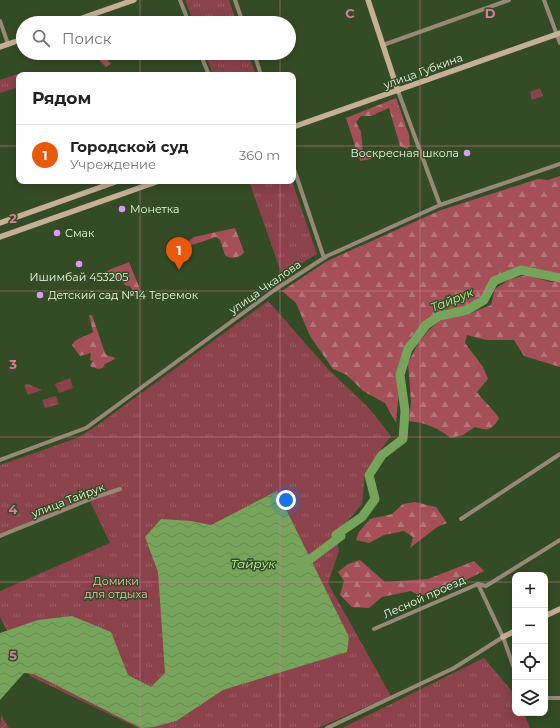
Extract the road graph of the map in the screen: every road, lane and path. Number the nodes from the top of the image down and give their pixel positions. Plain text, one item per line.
1 (134, 0) edge
2 (180, 0) edge
3 (235, 0) edge
4 (368, 0) edge
5 (509, 0) edge
6 (544, 0) edge
7 (88, 16) edge
8 (186, 16) edge
9 (241, 16) edge
10 (0, 21) edge
11 (558, 33) edge
12 (16, 41) edge
13 (560, 42) edge
14 (8, 44) junction
15 (383, 45) junction
16 (0, 47) edge
17 (203, 60) edge
18 (256, 60) edge
19 (208, 72) edge
20 (260, 72) edge
21 (398, 91) junction
22 (296, 126) edge
23 (560, 164) edge
24 (296, 175) edge
25 (110, 184) edge
26 (150, 184) edge
27 (440, 205) junction
28 (0, 223) edge
29 (0, 237) edge
30 (324, 258) junction
31 (560, 454) edge
32 (0, 460) edge
33 (120, 489) dead end
34 (461, 520) dead end
35 (0, 536) edge
36 (560, 540) edge
37 (478, 584) junction
38 (560, 609) edge
39 (548, 615) edge
40 (374, 629) dead end
41 (512, 632) edge
42 (503, 637) junction
43 (512, 662) edge
44 (548, 698) edge
45 (560, 698) edge
46 (327, 728) edge

1 - 7 main road
2 - 8 street
3 - 9 street
4 - 15 main road
5 - 15 street
6 - 11 street
10 - 14 street
11 - 13 street
11 - 21 main road, улица Губкина
12 - 14 main road
14 - 16 main road
15 - 21 main road
17 - 19 street
18 - 20 street
21 - 22 main road, улица Губкина
21 - 27 street
23 - 27 street, улица Чкалова
24 - 30 street
25 - 28 main road
26 - 29 main road
27 - 30 street, улица Чкалова
30 - 32 street, улица Чкалова
31 - 34 street
33 - 35 street, улица Тайрук
36 - 37 street, Лесной проезд
37 - 40 street, Лесной проезд
37 - 42 street
38 - 39 main road
41 - 42 main road
42 - 43 street
42 - 46 street
44 - 45 street

